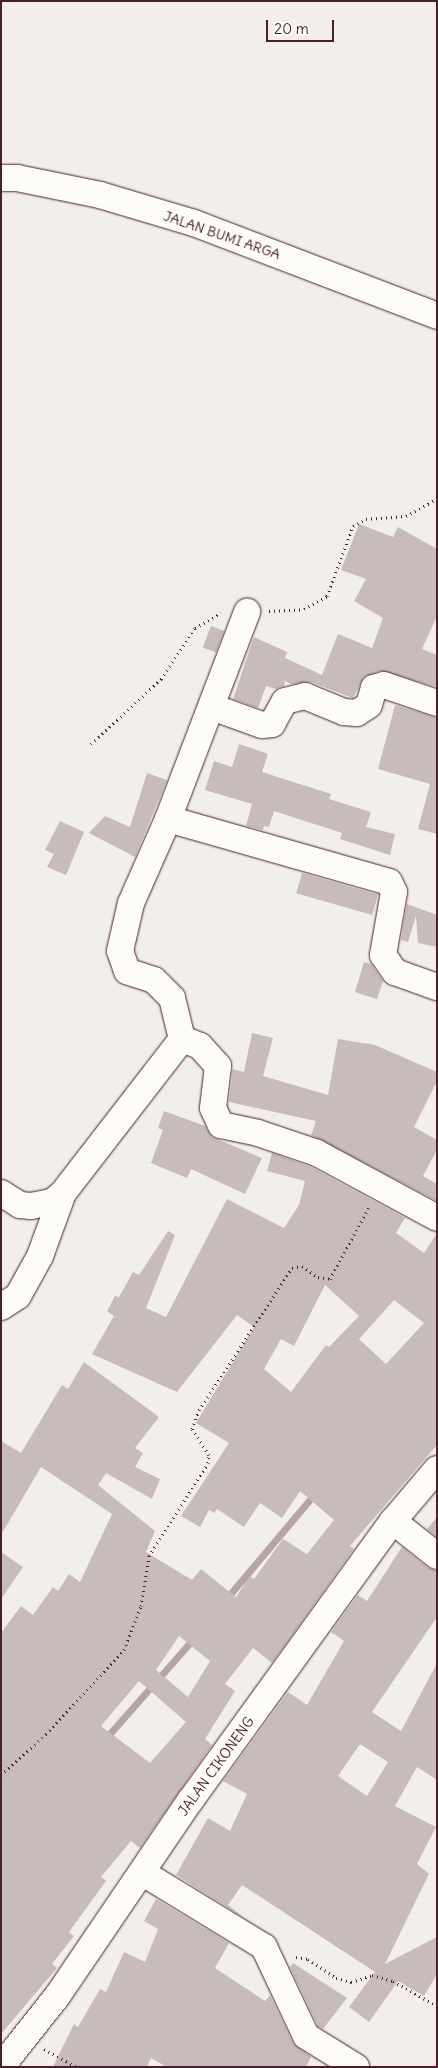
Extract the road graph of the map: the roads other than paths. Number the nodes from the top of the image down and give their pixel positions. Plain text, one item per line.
1 (7, 176) edge
2 (437, 316) edge
3 (246, 612) dead end
4 (437, 703) edge
5 (212, 707) junction
6 (168, 819) junction
7 (437, 987) edge
8 (182, 1039) junction
9 (1, 1193) edge
10 (63, 1193) junction
11 (437, 1218) edge
12 (1, 1307) edge
13 (437, 1469) edge
14 (394, 1521) junction
15 (437, 1556) edge
16 (143, 1872) junction
17 (2, 2067) edge
18 (356, 2067) edge

1 - 2 street, JALAN BUMI ARGA
3 - 5 street
4 - 5 street
5 - 6 street
6 - 7 street
6 - 8 street
8 - 10 street
8 - 11 street
9 - 10 street
10 - 12 street
13 - 14 street, JALAN CIKONENG
14 - 15 street
14 - 16 street, JALAN CIKONENG
16 - 17 street, JALAN CIKONENG
16 - 18 street

